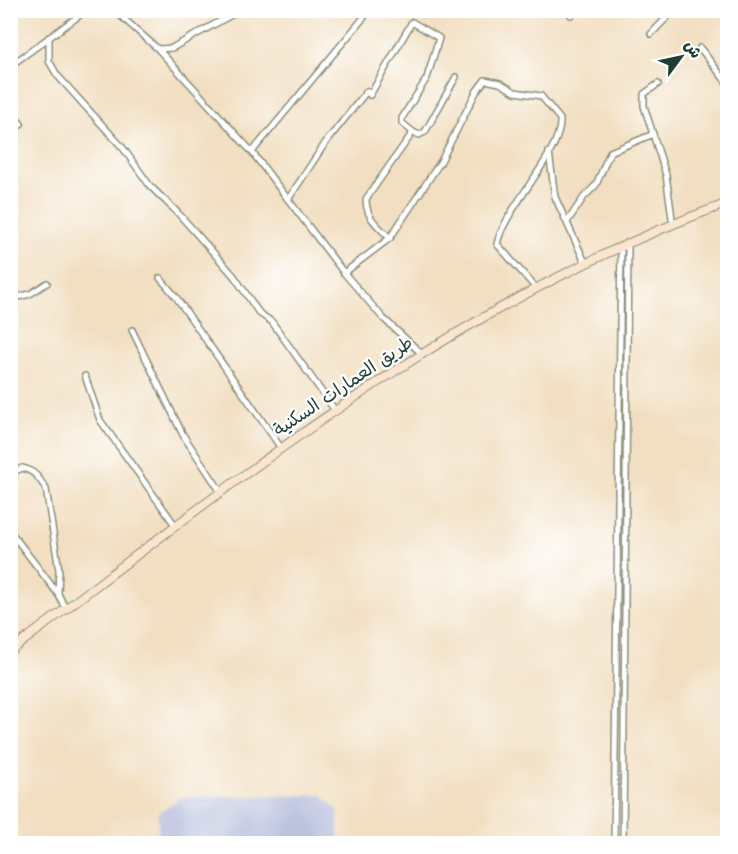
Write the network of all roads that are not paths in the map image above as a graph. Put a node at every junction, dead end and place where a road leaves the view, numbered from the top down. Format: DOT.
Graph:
graph roads {
  1 [pos="87,10"];
  2 [pos="114,10"];
  3 [pos="240,10"];
  4 [pos="370,10"];
  5 [pos="674,10"];
  6 [pos="651,34"];
  7 [pos="49,37"];
  8 [pos="700,48"];
  9 [pos="158,49"];
  10 [pos="10,66"];
  11 [pos="456,77"];
  12 [pos="658,84"];
  13 [pos="728,84"];
  14 [pos="10,110"];
  15 [pos="413,132"];
  16 [pos="10,135"];
  17 [pos="651,135"];
  18 [pos="252,152"];
  19 [pos="549,152"];
  20 [pos="289,198"];
  21 [pos="728,203"];
  22 [pos="567,222"];
  23 [pos="673,225"];
  24 [pos="390,238"];
  25 [pos="624,244"];
  26 [pos="585,262"];
  27 [pos="344,273"];
  28 [pos="160,278"];
  29 [pos="47,283"];
  30 [pos="534,287"];
  31 [pos="10,299"];
  32 [pos="132,330"];
  33 [pos="421,353"];
  34 [pos="85,375"];
  35 [pos="334,409"];
  36 [pos="281,448"];
  37 [pos="10,474"];
  38 [pos="221,492"];
  39 [pos="175,525"];
  40 [pos="10,531"];
  41 [pos="58,594"];
  42 [pos="66,609"];
  43 [pos="10,651"];
  44 [pos="614,843"];
  45 [pos="623,843"];
  1 -- 7 [label="street"];
  2 -- 9 [label="street"];
  3 -- 9 [label="street"];
  4 -- 18 [label="street"];
  5 -- 6 [label="street"];
  7 -- 10 [label="street"];
  7 -- 35 [label="street"];
  8 -- 13 [label="street"];
  9 -- 18 [label="street"];
  11 -- 15 [label="street"];
  12 -- 17 [label="street"];
  14 -- 16 [label="street"];
  15 -- 20 [label="street"];
  15 -- 24 [label="street"];
  17 -- 22 [label="street"];
  17 -- 23 [label="street"];
  18 -- 20 [label="street"];
  19 -- 22 [label="street"];
  19 -- 24 [label="street"];
  19 -- 30 [label="street"];
  20 -- 27 [label="street"];
  21 -- 23 [label="main road, طريق العمارات السكنية"];
  22 -- 26 [label="street"];
  23 -- 25 [label="main road, طريق العمارات السكنية"];
  24 -- 27 [label="street"];
  25 -- 26 [label="main road, طريق العمارات السكنية"];
  25 -- 44 [label="street"];
  25 -- 45 [label="street"];
  26 -- 30 [label="main road, طريق العمارات السكنية"];
  27 -- 33 [label="street"];
  28 -- 36 [label="street"];
  29 -- 31 [label="street"];
  30 -- 33 [label="main road, طريق العمارات السكنية"];
  32 -- 38 [label="street"];
  33 -- 35 [label="main road, طريق العمارات السكنية"];
  34 -- 39 [label="street"];
  35 -- 36 [label="main road, طريق العمارات السكنية"];
  36 -- 38 [label="main road, طريق العمارات السكنية"];
  37 -- 41 [label="street"];
  38 -- 39 [label="main road, طريق العمارات السكنية"];
  39 -- 42 [label="main road, طريق العمارات السكنية"];
  40 -- 41 [label="street"];
  41 -- 42 [label="street"];
  42 -- 43 [label="main road, طريق العمارات السكنية"];
}
